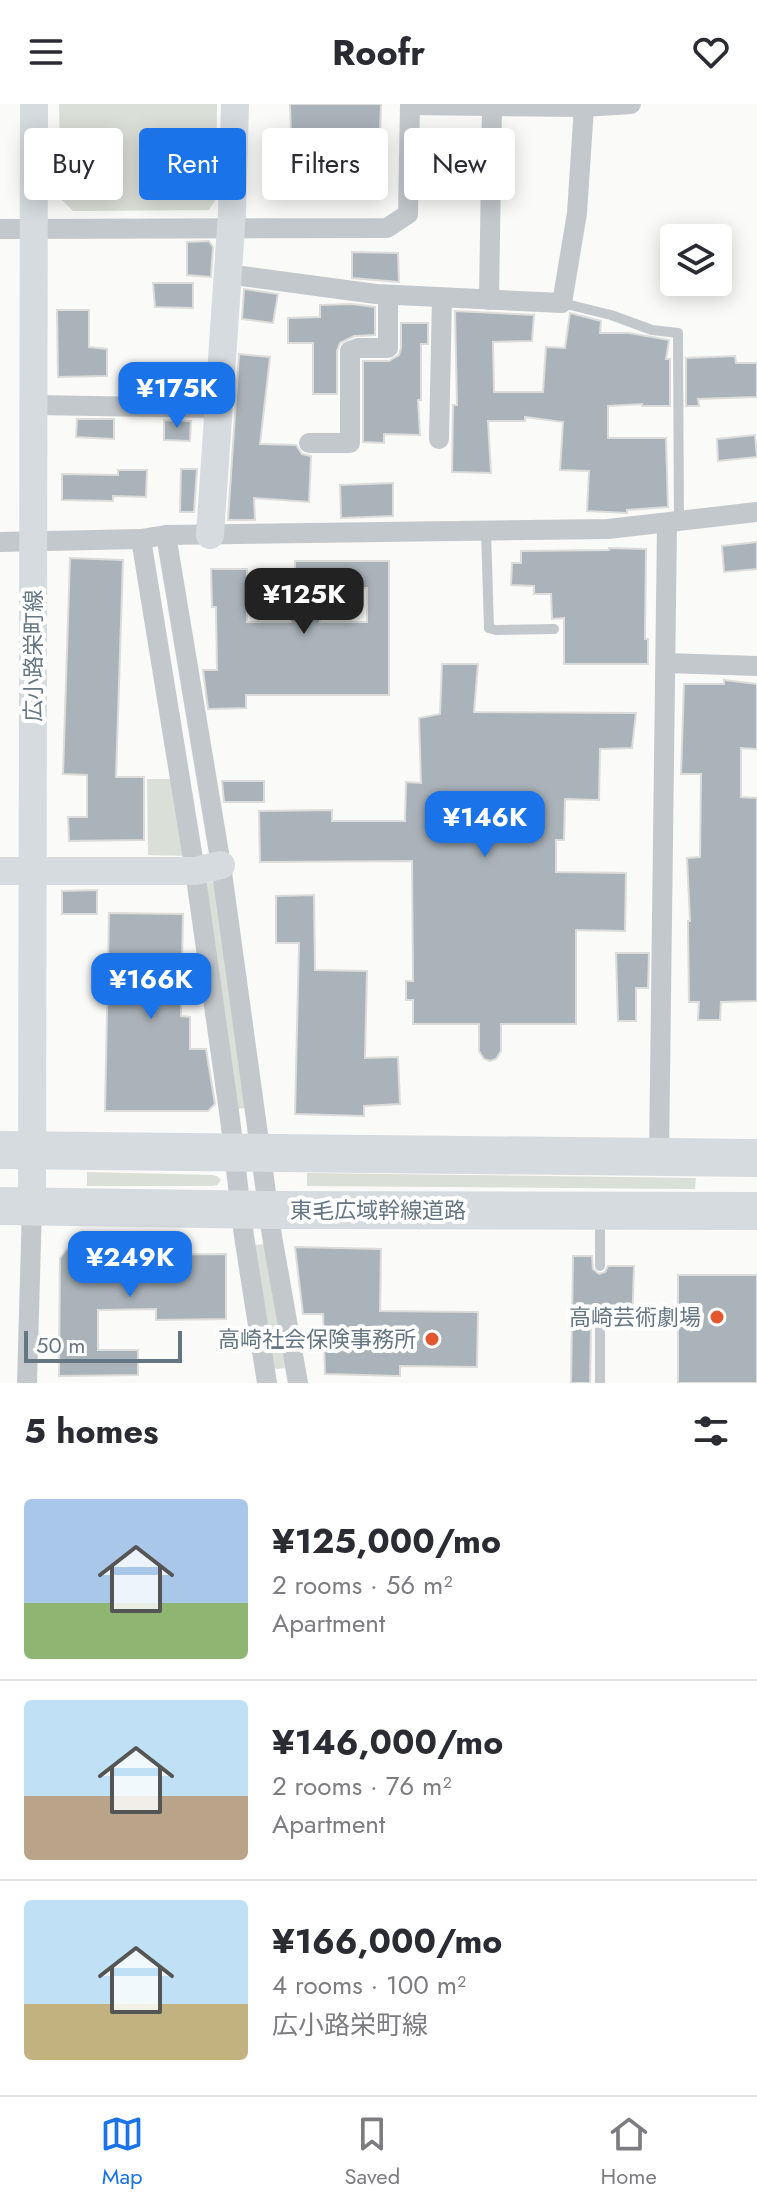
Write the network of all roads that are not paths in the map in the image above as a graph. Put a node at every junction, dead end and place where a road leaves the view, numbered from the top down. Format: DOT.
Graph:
graph roads {
  1 [pos="34,104"];
  2 [pos="235,104"];
  3 [pos="410,104"];
  4 [pos="631,104"];
  5 [pos="492,106"];
  6 [pos="584,107"];
  7 [pos="0,229"];
  8 [pos="34,229"];
  9 [pos="231,229"];
  10 [pos="227,274"];
  11 [pos="388,295"];
  12 [pos="442,298"];
  13 [pos="489,300"];
  14 [pos="562,303"];
  15 [pos="33,405"];
  16 [pos="217,408"];
  17 [pos="439,439"];
  18 [pos="309,443"];
  19 [pos="757,512"];
  20 [pos="673,523"];
  21 [pos="486,531"];
  22 [pos="166,535"];
  23 [pos="210,535"];
  24 [pos="141,539"];
  25 [pos="33,541"];
  26 [pos="0,542"];
  27 [pos="554,629"];
  28 [pos="666,663"];
  29 [pos="757,666"];
  30 [pos="208,868"];
  31 [pos="0,871"];
  32 [pos="34,871"];
  33 [pos="16,1150"];
  34 [pos="247,1152"];
  35 [pos="659,1157"];
  36 [pos="757,1158"];
  37 [pos="16,1207"];
  38 [pos="255,1210"];
  39 [pos="600,1211"];
  40 [pos="757,1211"];
  41 [pos="600,1266"];
  42 [pos="600,1327"];
  43 [pos="27,1383"];
  44 [pos="267,1383"];
  45 [pos="298,1383"];
  46 [pos="600,1383"];
  1 -- 8 [label="street, 広小路栄町線"];
  2 -- 9 [label="street"];
  3 -- 5 [label="street"];
  3 -- 9 [label="street"];
  4 -- 6 [label="street"];
  5 -- 6 [label="street"];
  5 -- 13 [label="street"];
  6 -- 14 [label="street"];
  7 -- 8 [label="street"];
  8 -- 9 [label="street"];
  8 -- 15 [label="street, 広小路栄町線"];
  9 -- 10 [label="street"];
  10 -- 11 [label="street"];
  10 -- 16 [label="street"];
  11 -- 12 [label="street"];
  11 -- 18 [label="street"];
  12 -- 13 [label="street"];
  12 -- 17 [label="street"];
  13 -- 14 [label="street"];
  14 -- 20 [label="lane"];
  15 -- 16 [label="street"];
  15 -- 25 [label="street, 広小路栄町線"];
  16 -- 23 [label="street"];
  19 -- 20 [label="street"];
  20 -- 21 [label="street"];
  20 -- 28 [label="street"];
  21 -- 23 [label="street"];
  21 -- 27 [label="lane"];
  22 -- 23 [label="street"];
  22 -- 24 [label="street"];
  22 -- 30 [label="street"];
  24 -- 25 [label="street"];
  24 -- 30 [label="street"];
  25 -- 26 [label="street"];
  25 -- 32 [label="street, 広小路栄町線"];
  28 -- 29 [label="street"];
  28 -- 35 [label="street"];
  30 -- 32 [label="street"];
  30 -- 34 [label="street"];
  31 -- 32 [label="street"];
  32 -- 33 [label="street, 広小路栄町線"];
  33 -- 34 [label="highway"];
  33 -- 37 [label="street, 広小路栄町線"];
  34 -- 35 [label="highway"];
  34 -- 38 [label="street"];
  35 -- 36 [label="highway"];
  37 -- 38 [label="highway, 東毛広域幹線道路"];
  37 -- 43 [label="street"];
  38 -- 39 [label="highway, 東毛広域幹線道路"];
  38 -- 44 [label="street"];
  38 -- 45 [label="street"];
  39 -- 40 [label="highway, 東毛広域幹線道路"];
  39 -- 41 [label="lane"];
  42 -- 46 [label="lane"];
}
